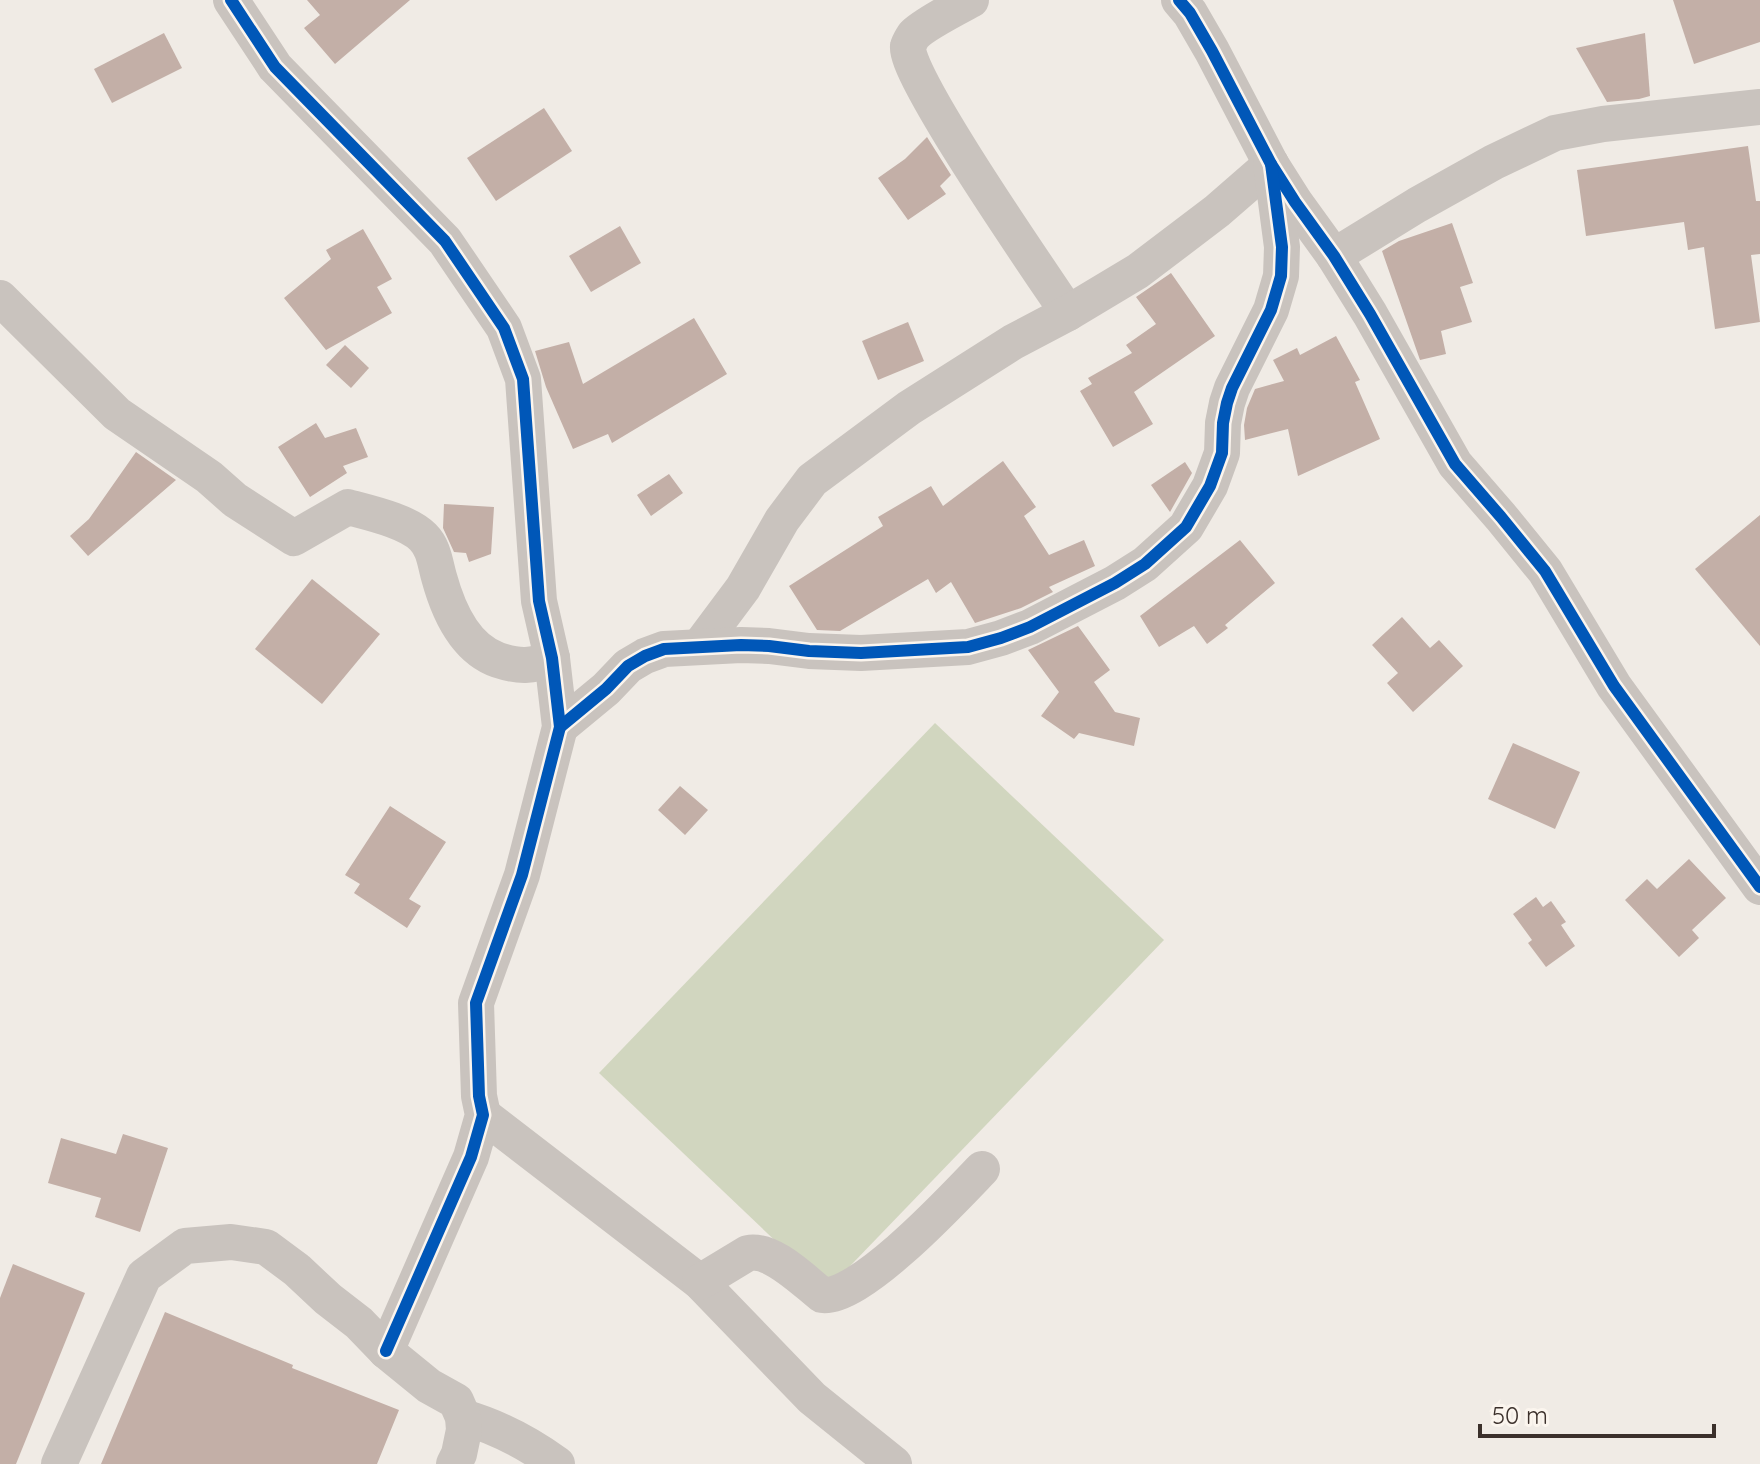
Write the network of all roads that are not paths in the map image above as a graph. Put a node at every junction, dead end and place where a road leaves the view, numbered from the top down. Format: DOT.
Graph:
graph roads {
  1 [pos="231,0"];
  2 [pos="971,0"];
  3 [pos="1179,0"];
  4 [pos="1760,107"];
  5 [pos="1271,164"];
  6 [pos="1334,256"];
  7 [pos="0,298"];
  8 [pos="1068,313"];
  9 [pos="699,647"];
  10 [pos="552,658"];
  11 [pos="560,727"];
  12 [pos="1760,887"];
  13 [pos="483,1115"];
  14 [pos="982,1169"];
  15 [pos="700,1282"];
  16 [pos="386,1351"];
  17 [pos="463,1417"];
  18 [pos="59,1464"];
  19 [pos="454,1464"];
  20 [pos="557,1464"];
  21 [pos="894,1464"];
  1 -- 10 [label="street"];
  2 -- 8 [label="street"];
  3 -- 5 [label="street"];
  4 -- 6 [label="street"];
  5 -- 6 [label="street"];
  5 -- 8 [label="street"];
  5 -- 9 [label="street"];
  6 -- 12 [label="street"];
  7 -- 10 [label="street"];
  8 -- 9 [label="street"];
  9 -- 11 [label="street"];
  10 -- 11 [label="street"];
  11 -- 13 [label="street"];
  13 -- 15 [label="street"];
  13 -- 16 [label="street"];
  14 -- 15 [label="street"];
  15 -- 21 [label="street"];
  16 -- 17 [label="street"];
  16 -- 18 [label="street"];
  17 -- 19 [label="street"];
  17 -- 20 [label="street"];
}
